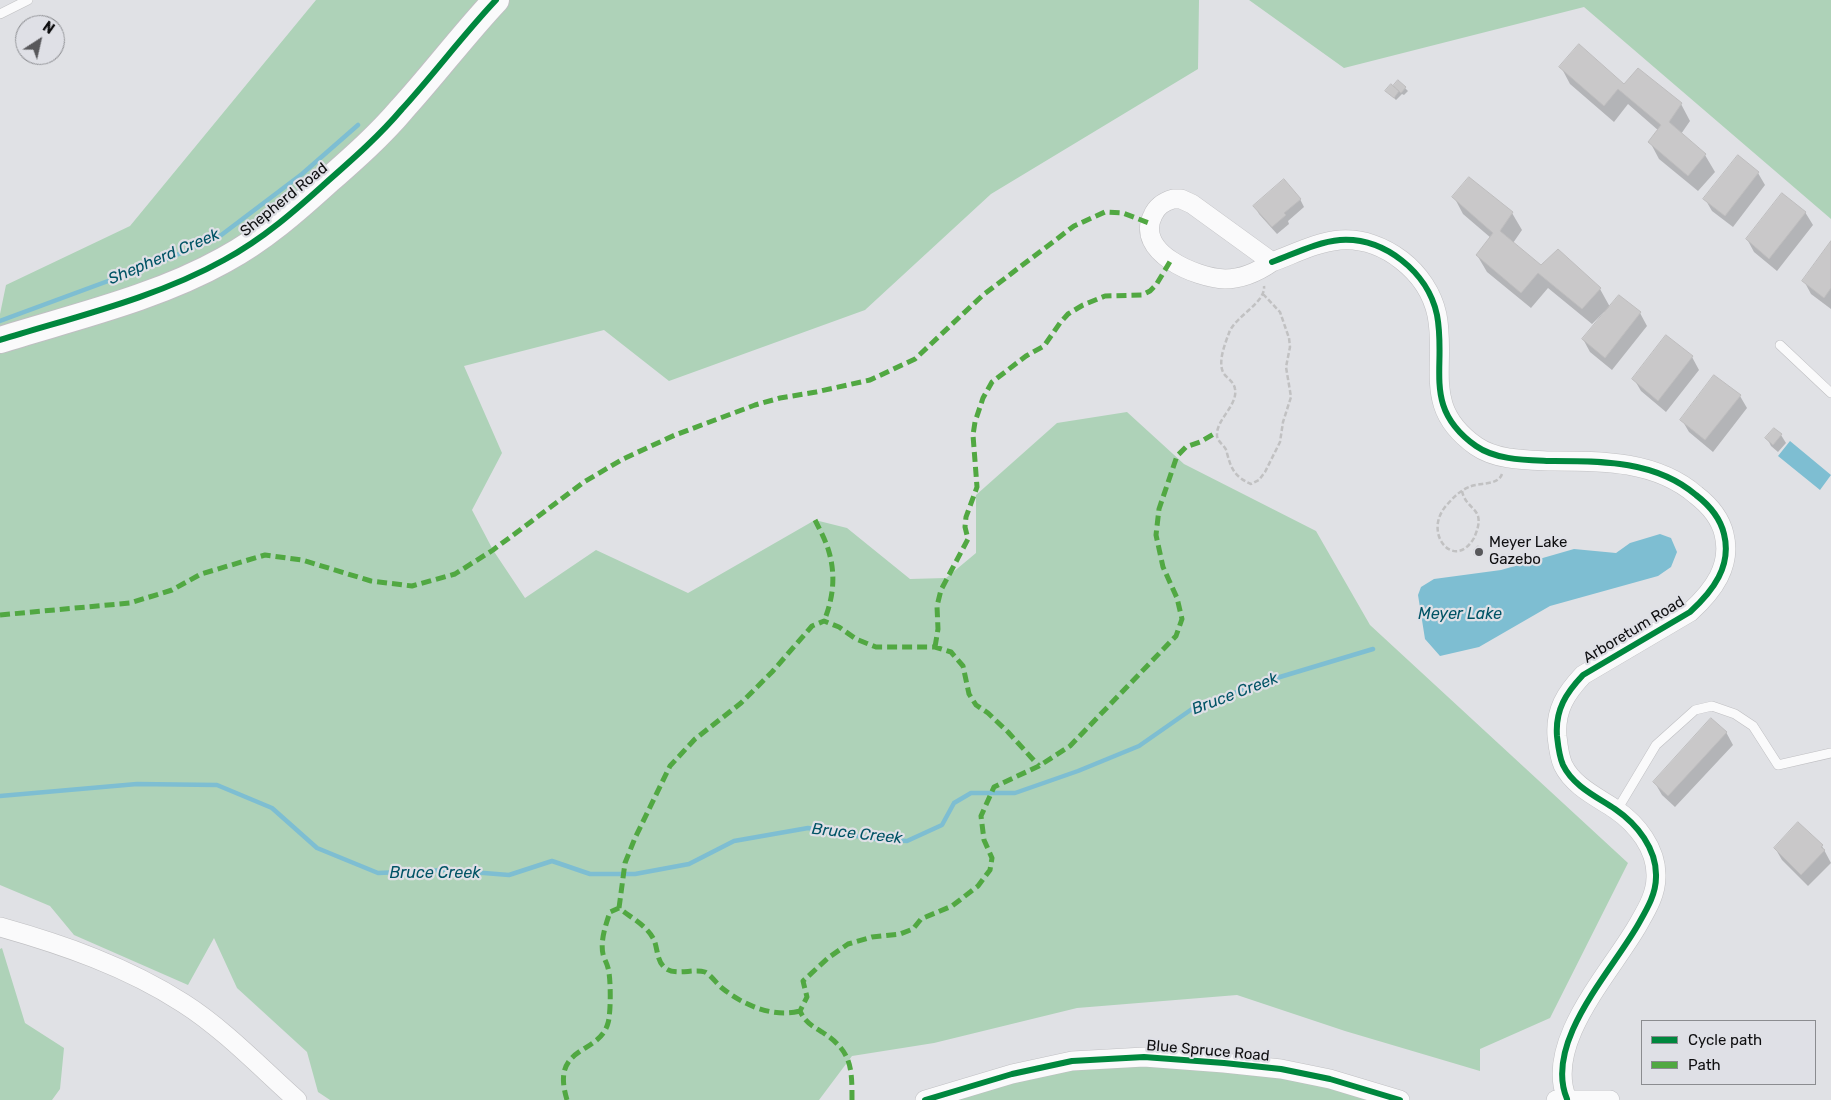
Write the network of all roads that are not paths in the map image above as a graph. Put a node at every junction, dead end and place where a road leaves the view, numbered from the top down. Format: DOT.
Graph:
graph roads {
  1 [pos="28,0"];
  2 [pos="496,0"];
  3 [pos="0,14"];
  4 [pos="1267,265"];
  5 [pos="0,340"];
  6 [pos="1780,345"];
  7 [pos="1831,393"];
  8 [pos="1831,753"];
  9 [pos="1617,810"];
  10 [pos="0,928"];
  11 [pos="1562,1099"];
  12 [pos="297,1100"];
  13 [pos="925,1100"];
  14 [pos="1400,1100"];
  15 [pos="1610,1100"];
  1 -- 3 [label="lane"];
  2 -- 5 [label="street, Shepherd Road"];
  4 -- 4 [label="street, Arboretum Road"];
  4 -- 9 [label="street, Arboretum Road"];
  6 -- 7 [label="lane"];
  8 -- 9 [label="lane"];
  9 -- 11 [label="street, Arboretum Road"];
  10 -- 12 [label="street"];
  11 -- 15 [label="street"];
  13 -- 14 [label="street, Blue Spruce Road"];
}
